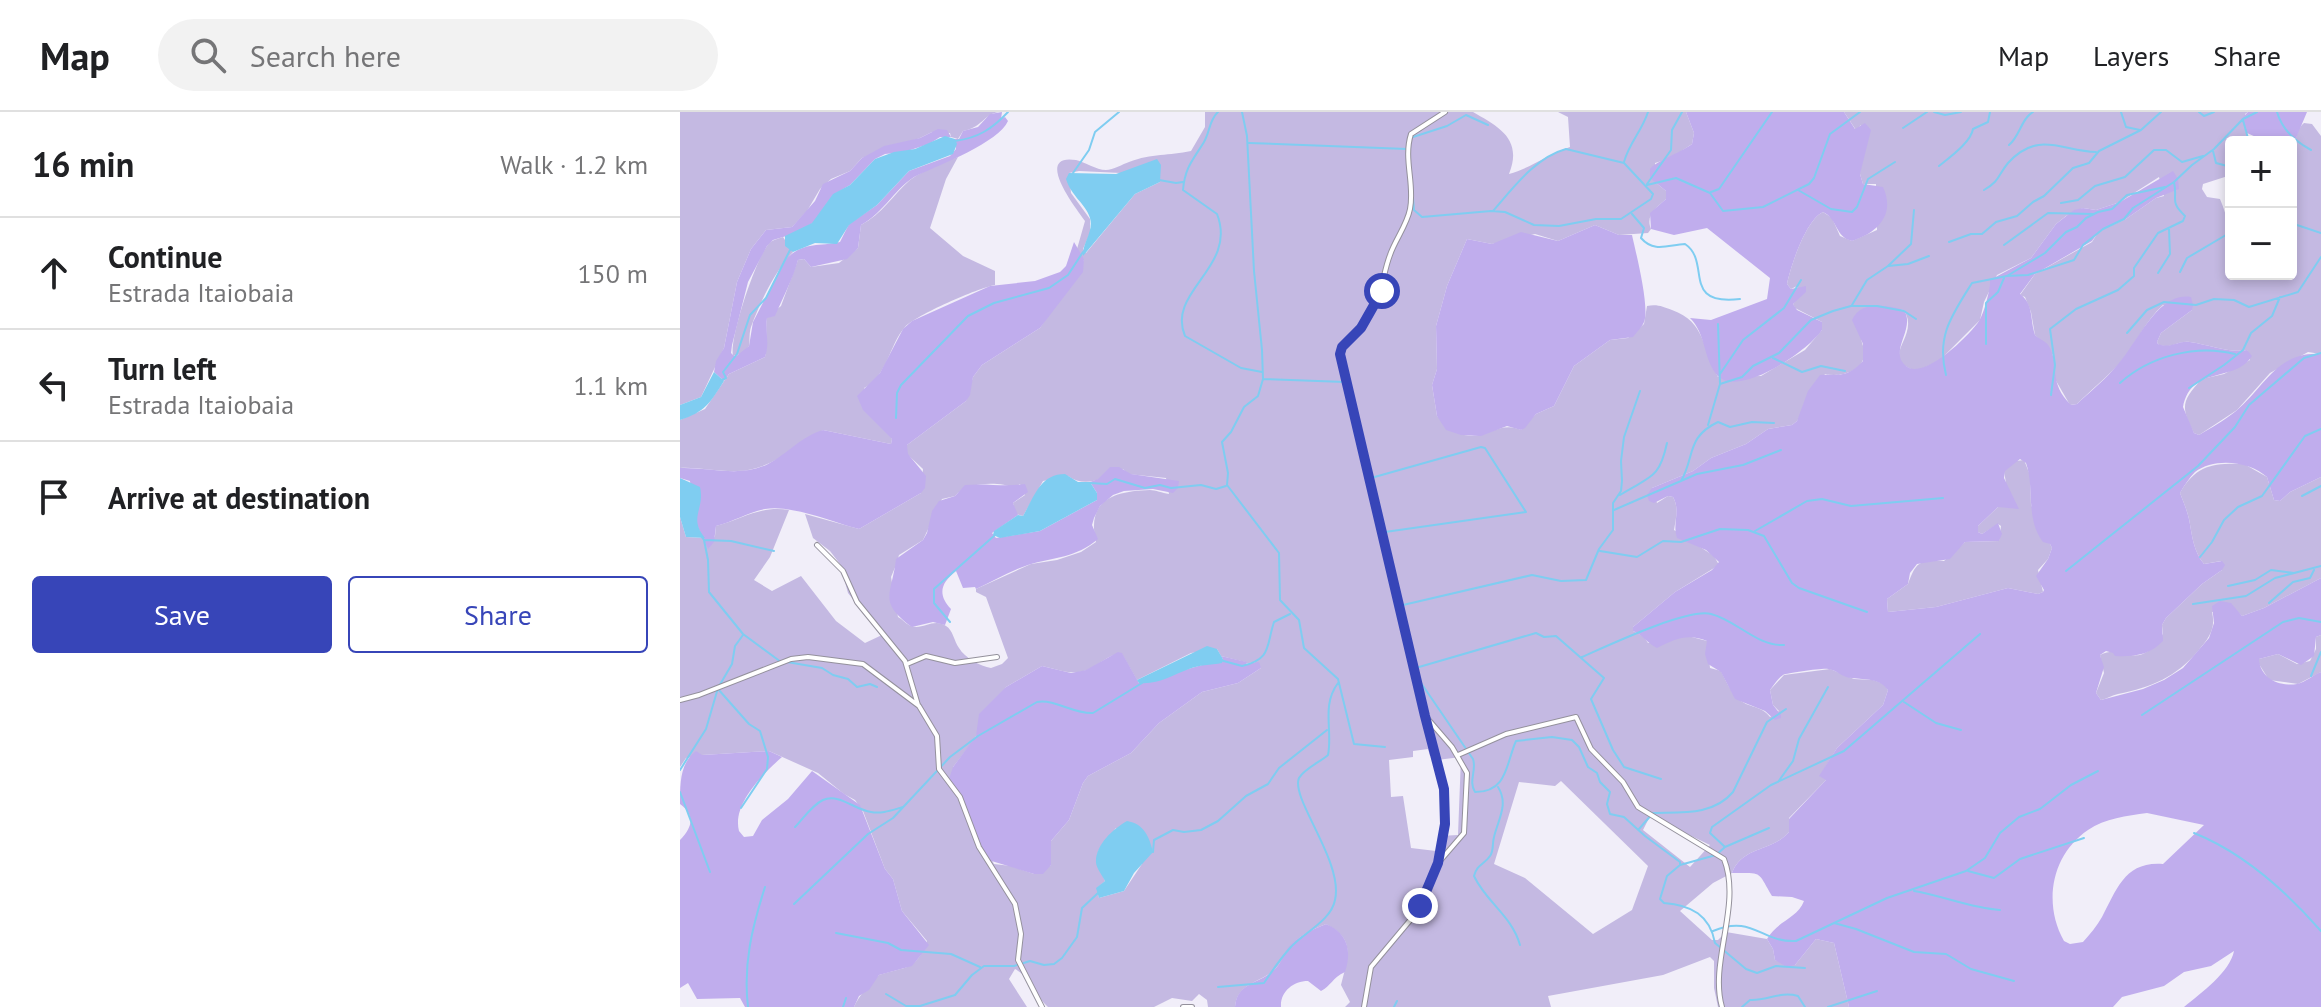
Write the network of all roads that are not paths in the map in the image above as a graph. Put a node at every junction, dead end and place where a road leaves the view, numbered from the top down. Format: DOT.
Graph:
graph roads {
  1 [pos="1445,112"];
  2 [pos="817,545"];
  3 [pos="997,657"];
  4 [pos="907,664"];
  5 [pos="680,700"];
  6 [pos="919,706"];
  7 [pos="1425,716"];
  8 [pos="1458,755"];
  9 [pos="1438,863"];
  10 [pos="1042,1007"];
  11 [pos="1183,1007"];
  12 [pos="1192,1007"];
  13 [pos="1364,1007"];
  14 [pos="1722,1007"];
  1 -- 7 [label="street"];
  2 -- 4 [label="street"];
  3 -- 4 [label="street"];
  4 -- 6 [label="street"];
  5 -- 6 [label="street"];
  6 -- 10 [label="street"];
  7 -- 8 [label="street"];
  7 -- 9 [label="street"];
  8 -- 9 [label="street"];
  8 -- 14 [label="street"];
  9 -- 13 [label="street"];
  11 -- 12 [label="street"];
}
